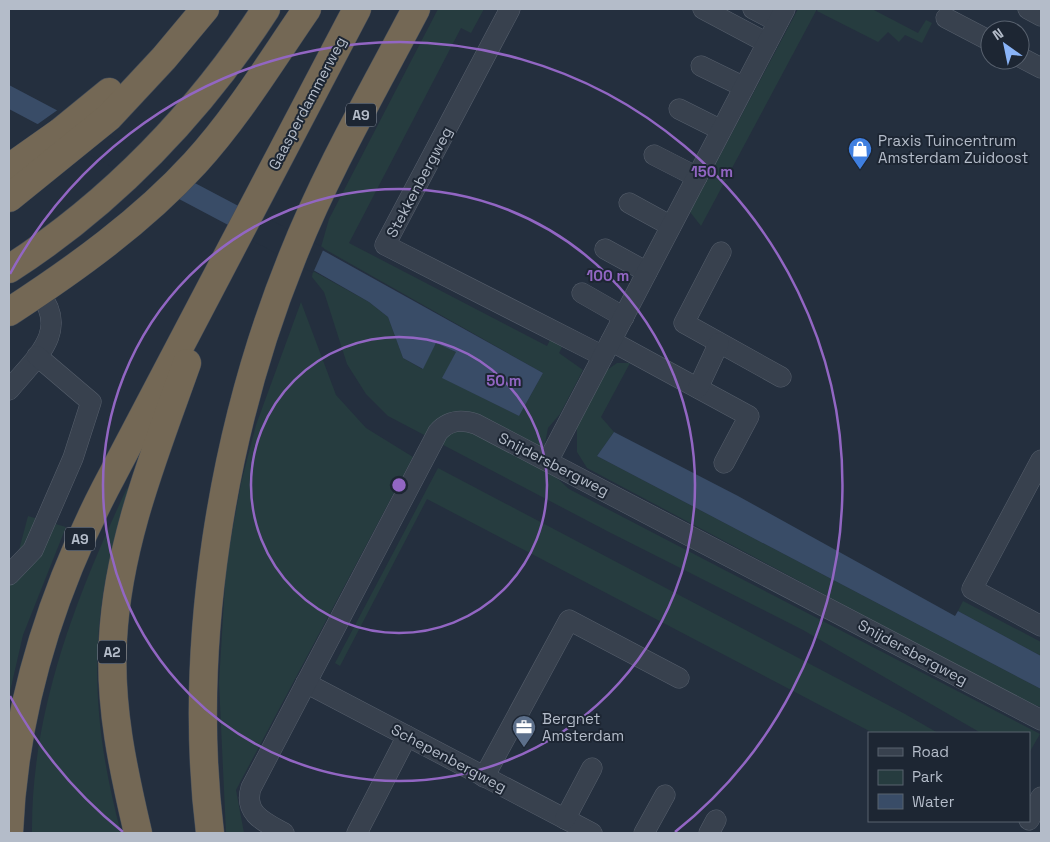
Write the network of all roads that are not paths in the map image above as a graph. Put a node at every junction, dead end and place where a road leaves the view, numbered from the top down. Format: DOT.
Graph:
graph roads {
  1 [pos="201,9"];
  2 [pos="206,9"];
  3 [pos="266,9"];
  4 [pos="307,9"];
  5 [pos="357,9"];
  6 [pos="416,9"];
  7 [pos="510,9"];
  8 [pos="702,9"];
  9 [pos="753,9"];
  10 [pos="1028,9"];
  11 [pos="782,15"];
  12 [pos="1041,16"];
  13 [pos="946,18"];
  14 [pos="980,36"];
  15 [pos="767,43"];
  16 [pos="701,66"];
  17 [pos="744,87"];
  18 [pos="679,109"];
  19 [pos="100,113"];
  20 [pos="721,130"];
  21 [pos="654,155"];
  22 [pos="22,168"];
  23 [pos="697,177"];
  24 [pos="9,198"];
  25 [pos="629,202"];
  26 [pos="671,226"];
  27 [pos="605,249"];
  28 [pos="722,252"];
  29 [pos="9,269"];
  30 [pos="219,269"];
  31 [pos="647,272"];
  32 [pos="39,292"];
  33 [pos="582,293"];
  34 [pos="9,312"];
  35 [pos="624,317"];
  36 [pos="719,343"];
  37 [pos="607,349"];
  38 [pos="37,356"];
  39 [pos="781,377"];
  40 [pos="698,388"];
  41 [pos="9,390"];
  42 [pos="1041,460"];
  43 [pos="548,461"];
  44 [pos="724,463"];
  45 [pos="9,575"];
  46 [pos="1041,626"];
  47 [pos="679,678"];
  48 [pos="306,683"];
  49 [pos="1041,720"];
  50 [pos="407,736"];
  51 [pos="592,768"];
  52 [pos="484,777"];
  53 [pos="665,795"];
  54 [pos="1041,797"];
  55 [pos="565,819"];
  56 [pos="1030,819"];
  57 [pos="1028,822"];
  58 [pos="588,832"];
  59 [pos="9,833"];
  60 [pos="138,833"];
  61 [pos="210,833"];
  62 [pos="284,833"];
  63 [pos="357,833"];
  64 [pos="644,833"];
  65 [pos="1022,833"];
  1 -- 19 [label="highway"];
  2 -- 19 [label="highway"];
  3 -- 29 [label="highway"];
  4 -- 32 [label="highway"];
  5 -- 30 [label="highway, Gaasperdammerweg / A9"];
  6 -- 61 [label="highway, A9"];
  7 -- 37 [label="street, Stekkenbergweg"];
  8 -- 15 [label="street"];
  9 -- 11 [label="street"];
  10 -- 12 [label="street"];
  11 -- 15 [label="street"];
  13 -- 14 [label="street"];
  15 -- 17 [label="street"];
  16 -- 17 [label="street"];
  17 -- 20 [label="street"];
  18 -- 20 [label="street"];
  19 -- 22 [label="highway"];
  20 -- 23 [label="street"];
  21 -- 23 [label="street"];
  22 -- 24 [label="highway"];
  23 -- 26 [label="street"];
  25 -- 26 [label="street"];
  26 -- 31 [label="street"];
  27 -- 31 [label="street"];
  28 -- 36 [label="street"];
  30 -- 59 [label="highway, A9"];
  30 -- 60 [label="highway, A2"];
  31 -- 35 [label="street"];
  32 -- 34 [label="highway"];
  32 -- 38 [label="street"];
  33 -- 35 [label="street"];
  35 -- 37 [label="street"];
  36 -- 39 [label="street"];
  36 -- 40 [label="street"];
  37 -- 40 [label="street"];
  37 -- 43 [label="street"];
  38 -- 41 [label="street"];
  38 -- 45 [label="street"];
  40 -- 44 [label="street"];
  42 -- 46 [label="street"];
  43 -- 48 [label="street, Snijdersbergweg"];
  43 -- 49 [label="street, Snijdersbergweg"];
  47 -- 52 [label="street"];
  48 -- 50 [label="street, Schepenbergweg"];
  48 -- 62 [label="street, Snijdersbergweg"];
  50 -- 52 [label="street, Schepenbergweg"];
  50 -- 63 [label="street"];
  51 -- 55 [label="street"];
  52 -- 55 [label="street, Schepenbergweg"];
  53 -- 64 [label="street"];
  54 -- 56 [label="street"];
  55 -- 58 [label="street, Schepenbergweg"];
  57 -- 65 [label="street"];
}
